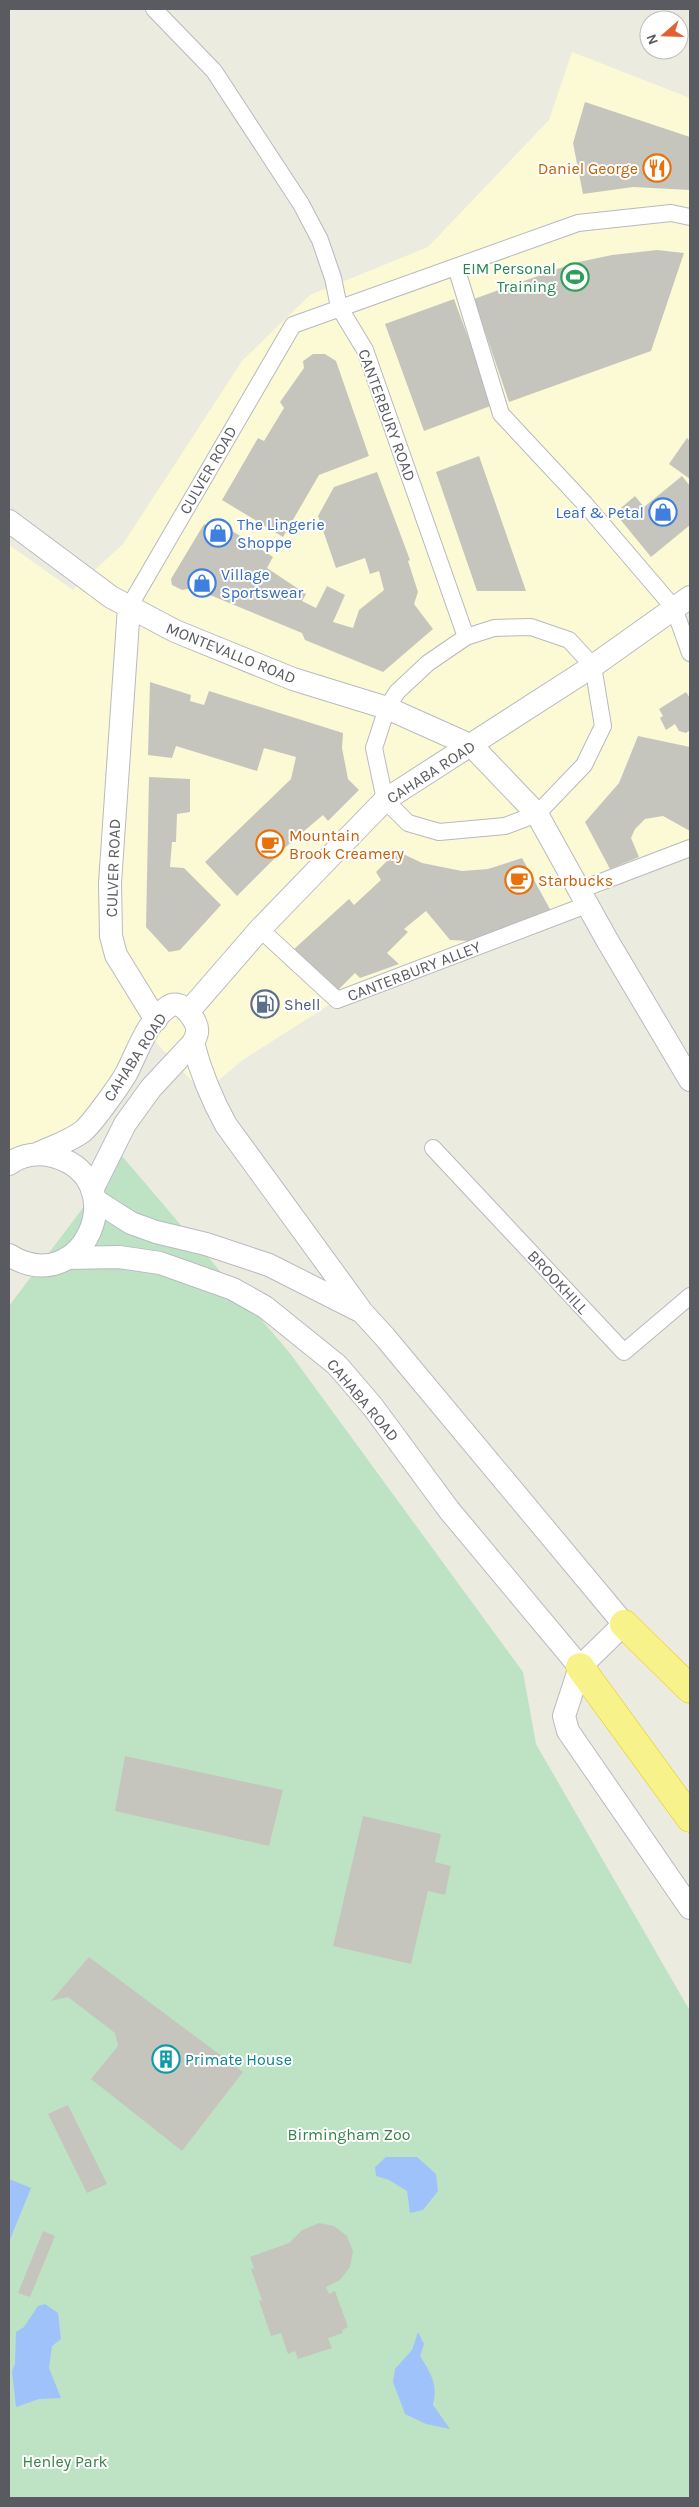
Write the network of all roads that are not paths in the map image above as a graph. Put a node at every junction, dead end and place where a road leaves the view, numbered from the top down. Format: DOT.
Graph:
graph roads {
  1 [pos="154,9"];
  2 [pos="690,217"];
  3 [pos="456,267"];
  4 [pos="340,307"];
  5 [pos="9,521"];
  6 [pos="682,603"];
  7 [pos="129,607"];
  8 [pos="466,637"];
  9 [pos="690,653"];
  10 [pos="593,666"];
  11 [pos="387,708"];
  12 [pos="472,746"];
  13 [pos="385,800"];
  14 [pos="537,814"];
  15 [pos="690,848"];
  16 [pos="584,897"];
  17 [pos="260,929"];
  18 [pos="188,1012"];
  19 [pos="156,1020"];
  20 [pos="193,1043"];
  21 [pos="690,1080"];
  22 [pos="433,1148"];
  23 [pos="37,1154"];
  24 [pos="9,1164"];
  25 [pos="93,1195"];
  26 [pos="9,1255"];
  27 [pos="67,1258"];
  28 [pos="690,1296"];
  29 [pos="362,1312"];
  30 [pos="624,1624"];
  31 [pos="580,1667"];
  32 [pos="690,1673"];
  33 [pos="690,1689"];
  34 [pos="690,1818"];
  35 [pos="690,1908"];
  1 -- 4 [label="street, CANTERBURY ROAD"];
  2 -- 3 [label="street, CULVER ROAD"];
  3 -- 4 [label="street, CULVER ROAD"];
  3 -- 6 [label="street"];
  4 -- 7 [label="street, CULVER ROAD"];
  4 -- 8 [label="street, CANTERBURY ROAD"];
  5 -- 7 [label="street, MONTEVALLO ROAD"];
  6 -- 9 [label="street"];
  6 -- 10 [label="street, CAHABA ROAD"];
  7 -- 11 [label="street, MONTEVALLO ROAD"];
  7 -- 19 [label="street, CULVER ROAD"];
  8 -- 10 [label="street"];
  8 -- 11 [label="street"];
  10 -- 12 [label="street, CAHABA ROAD"];
  10 -- 14 [label="street"];
  11 -- 12 [label="street, MONTEVALLO ROAD"];
  11 -- 13 [label="street"];
  12 -- 13 [label="street, CAHABA ROAD"];
  12 -- 14 [label="street"];
  13 -- 14 [label="street"];
  13 -- 17 [label="street, CAHABA ROAD"];
  14 -- 16 [label="street"];
  15 -- 16 [label="street, CANTERBURY ALLEY"];
  16 -- 17 [label="street, CANTERBURY ALLEY"];
  16 -- 21 [label="street"];
  17 -- 18 [label="street, CAHABA ROAD"];
  18 -- 19 [label="street, CAHABA ROAD"];
  18 -- 20 [label="street, CAHABA ROAD"];
  19 -- 23 [label="street, CAHABA ROAD"];
  20 -- 25 [label="street, CAHABA ROAD"];
  20 -- 29 [label="street, CAHABA ROAD"];
  22 -- 28 [label="street, BROOKHILL"];
  23 -- 24 [label="street, CAHABA ROAD"];
  23 -- 25 [label="street, CAHABA ROAD"];
  25 -- 27 [label="street, CAHABA ROAD"];
  25 -- 29 [label="street, CAHABA ROAD"];
  26 -- 27 [label="street, CAHABA ROAD"];
  27 -- 31 [label="street, CAHABA ROAD"];
  29 -- 30 [label="street, CAHABA ROAD"];
  30 -- 31 [label="street"];
  30 -- 32 [label="highway"];
  30 -- 33 [label="highway"];
  31 -- 34 [label="highway"];
  31 -- 35 [label="street"];
}
